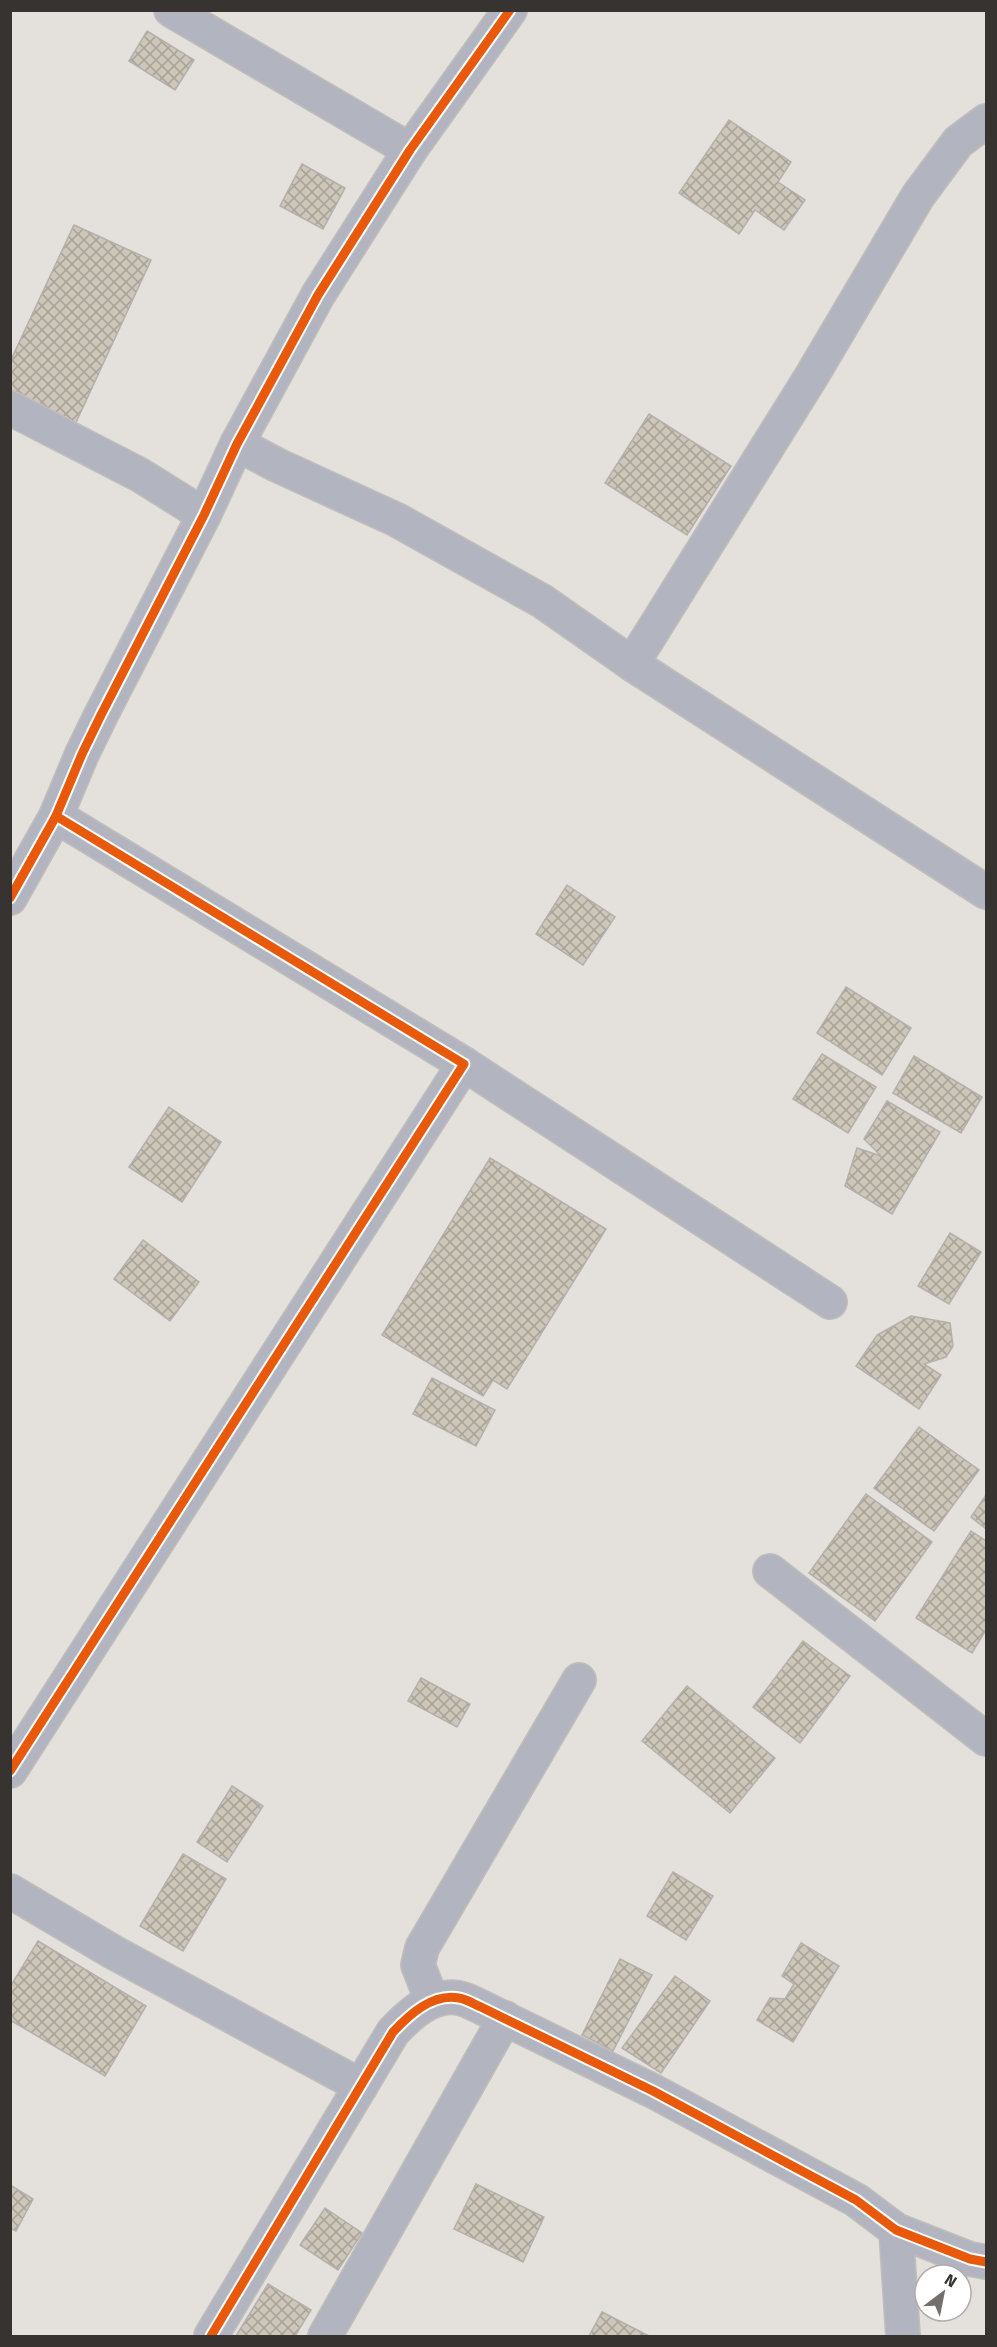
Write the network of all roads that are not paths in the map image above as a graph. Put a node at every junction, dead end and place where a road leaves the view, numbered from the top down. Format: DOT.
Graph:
graph roads {
  1 [pos="171,10"];
  2 [pos="510,10"];
  3 [pos="987,121"];
  4 [pos="410,150"];
  5 [pos="10,408"];
  6 [pos="237,444"];
  7 [pos="204,515"];
  8 [pos="632,664"];
  9 [pos="56,816"];
  10 [pos="983,883"];
  11 [pos="10,898"];
  12 [pos="464,1064"];
  13 [pos="830,1302"];
  14 [pos="770,1571"];
  15 [pos="579,1680"];
  16 [pos="987,1739"];
  17 [pos="10,1771"];
  18 [pos="10,1891"];
  19 [pos="432,2001"];
  20 [pos="505,2018"];
  21 [pos="361,2086"];
  22 [pos="896,2230"];
  23 [pos="987,2262"];
  24 [pos="211,2337"];
  25 [pos="325,2337"];
  26 [pos="903,2337"];
  1 -- 4 [label="street"];
  2 -- 4 [label="street"];
  3 -- 8 [label="street"];
  4 -- 6 [label="street"];
  5 -- 7 [label="street"];
  6 -- 7 [label="street"];
  6 -- 8 [label="street"];
  7 -- 9 [label="street"];
  8 -- 10 [label="street"];
  9 -- 11 [label="street"];
  9 -- 12 [label="street"];
  12 -- 13 [label="street"];
  12 -- 17 [label="street"];
  14 -- 16 [label="street"];
  15 -- 19 [label="street"];
  18 -- 21 [label="street"];
  19 -- 20 [label="street"];
  19 -- 21 [label="street"];
  20 -- 22 [label="street"];
  20 -- 25 [label="street"];
  21 -- 24 [label="street"];
  22 -- 23 [label="street"];
  22 -- 26 [label="street"];
}
